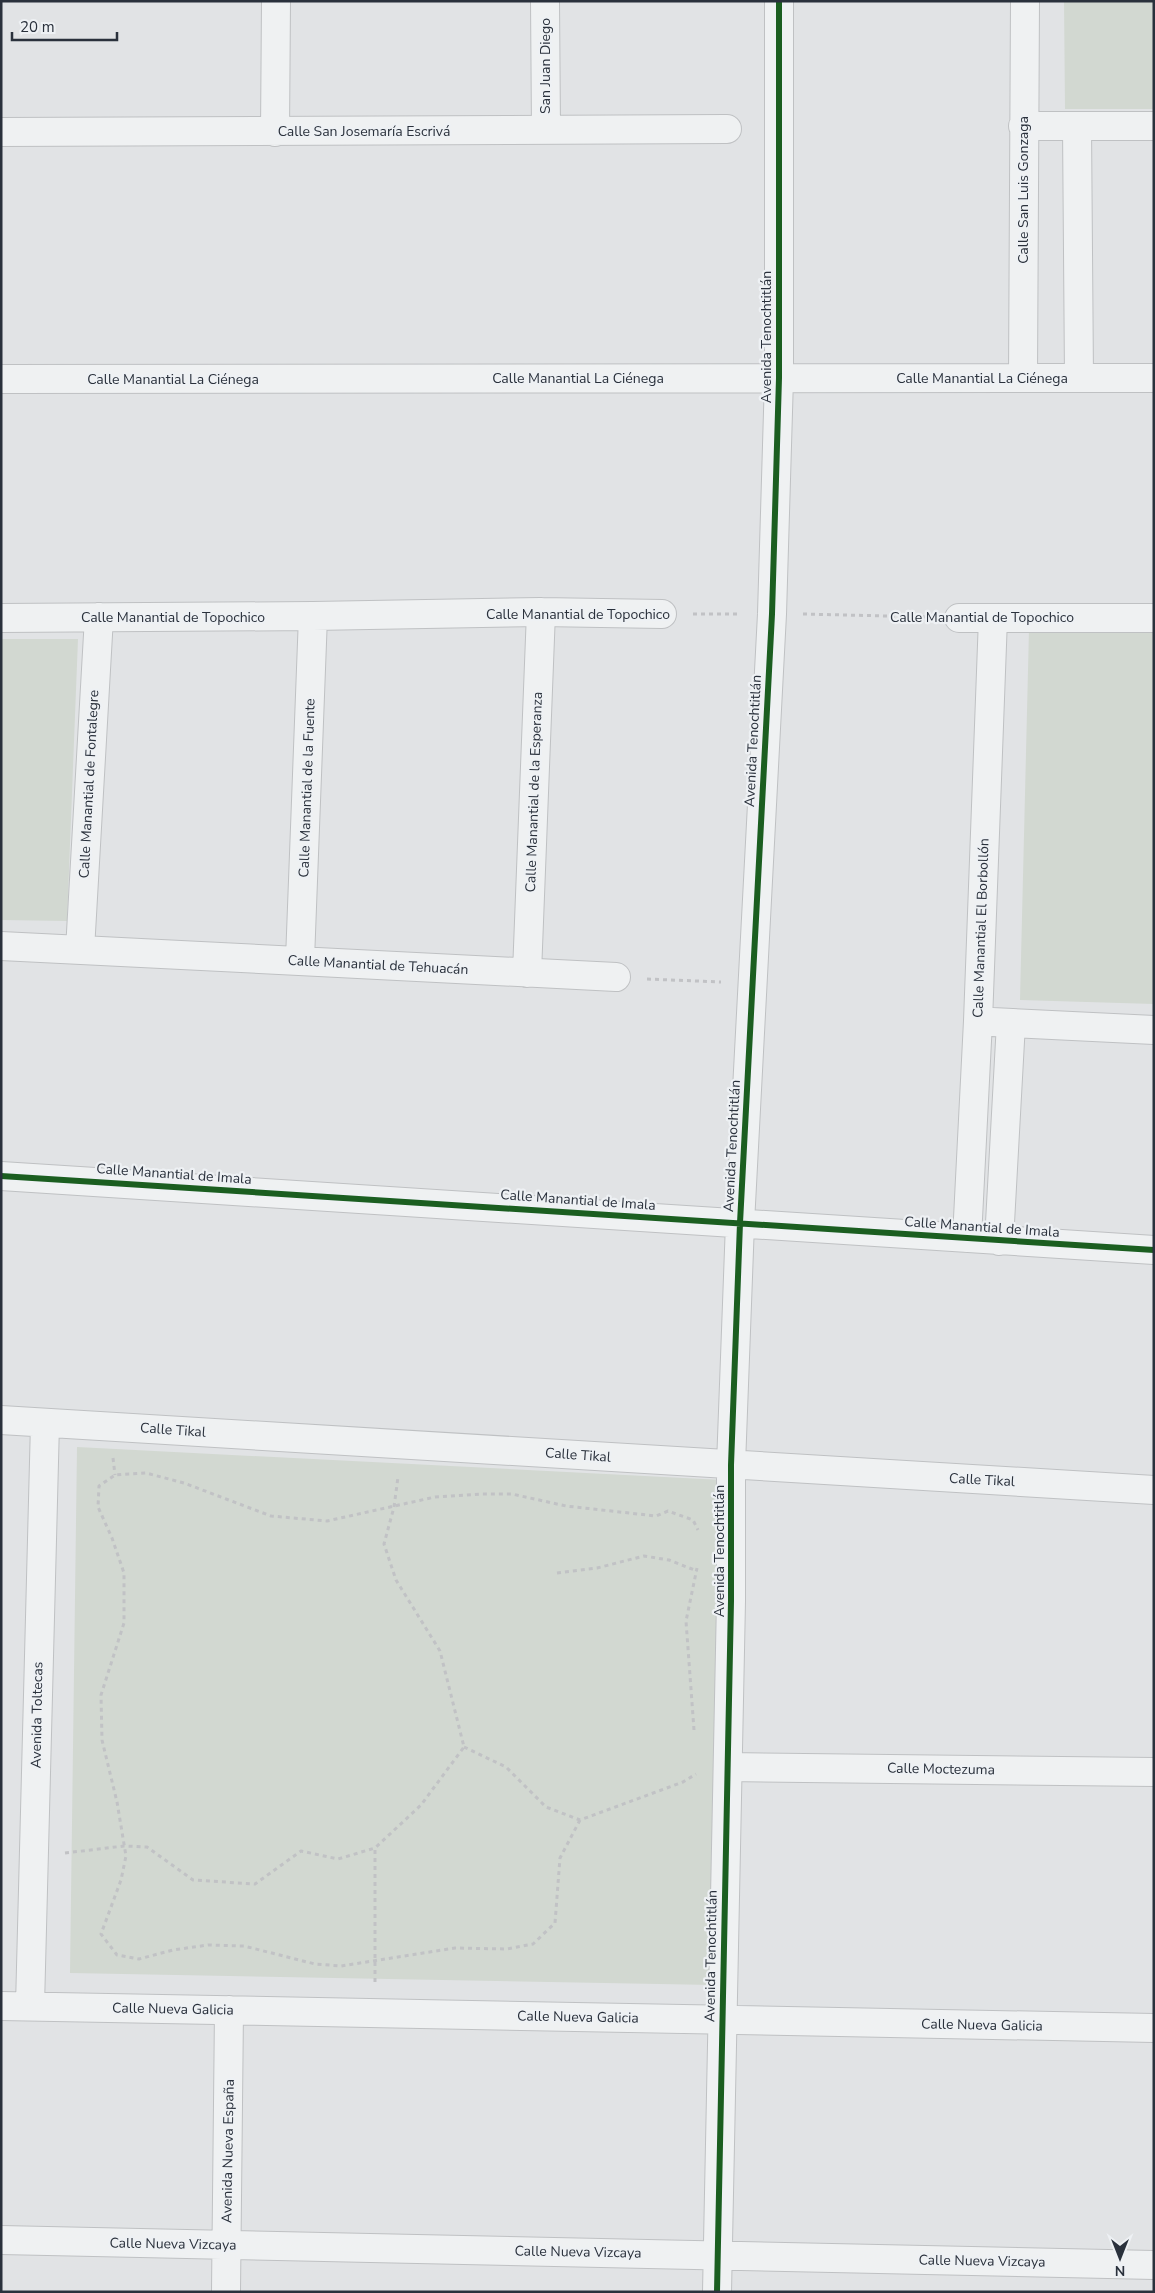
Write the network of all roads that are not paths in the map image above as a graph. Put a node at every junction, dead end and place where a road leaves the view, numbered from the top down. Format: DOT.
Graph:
graph roads {
  1 [pos="276,1"];
  2 [pos="545,1"];
  3 [pos="779,1"];
  4 [pos="1025,1"];
  5 [pos="1023,126"];
  6 [pos="1077,126"];
  7 [pos="1154,126"];
  8 [pos="727,129"];
  9 [pos="546,130"];
  10 [pos="1,132"];
  11 [pos="275,132"];
  12 [pos="779,378"];
  13 [pos="1023,378"];
  14 [pos="1078,378"];
  15 [pos="1154,378"];
  16 [pos="1,379"];
  17 [pos="541,612"];
  18 [pos="662,614"];
  19 [pos="313,616"];
  20 [pos="99,617"];
  21 [pos="1,618"];
  22 [pos="959,618"];
  23 [pos="993,618"];
  24 [pos="1154,618"];
  25 [pos="1,946"];
  26 [pos="80,950"];
  27 [pos="300,960"];
  28 [pos="527,972"];
  29 [pos="616,977"];
  30 [pos="978,1021"];
  31 [pos="1011,1023"];
  32 [pos="1154,1030"];
  33 [pos="1,1176"];
  34 [pos="740,1223"];
  35 [pos="967,1238"];
  36 [pos="999,1241"];
  37 [pos="1154,1250"];
  38 [pos="1,1420"];
  39 [pos="45,1423"];
  40 [pos="731,1465"];
  41 [pos="1154,1490"];
  42 [pos="728,1766"];
  43 [pos="1154,1772"];
  44 [pos="1,2006"];
  45 [pos="30,2006"];
  46 [pos="229,2010"];
  47 [pos="722,2020"];
  48 [pos="1154,2028"];
  49 [pos="1,2240"];
  50 [pos="227,2245"];
  51 [pos="717,2255"];
  52 [pos="1154,2265"];
  53 [pos="226,2292"];
  54 [pos="717,2292"];
  1 -- 11 [label="street"];
  2 -- 9 [label="street, San Juan Diego"];
  3 -- 12 [label="street, Avenida Tenochtitlán"];
  4 -- 5 [label="street, Calle San Luis Gonzaga"];
  5 -- 6 [label="street"];
  5 -- 13 [label="street, Calle San Luis Gonzaga"];
  6 -- 7 [label="street"];
  6 -- 14 [label="street"];
  8 -- 9 [label="street, Calle San Josemaría Escrivá"];
  9 -- 11 [label="street, Calle San Josemaría Escrivá"];
  10 -- 11 [label="street, Calle San Josemaría Escrivá"];
  12 -- 13 [label="street, Calle Manantial La Ciénega"];
  12 -- 16 [label="street, Calle Manantial La Ciénega"];
  12 -- 34 [label="street, Avenida Tenochtitlán"];
  13 -- 14 [label="street, Calle Manantial La Ciénega"];
  14 -- 15 [label="street, Calle Manantial La Ciénega"];
  17 -- 18 [label="street, Calle Manantial de Topochico"];
  17 -- 19 [label="street, Calle Manantial de Topochico"];
  17 -- 28 [label="street, Calle Manantial de la Esperanza"];
  19 -- 20 [label="street, Calle Manantial de Topochico"];
  19 -- 27 [label="street, Calle Manantial de la Fuente"];
  20 -- 21 [label="street, Calle Manantial de Topochico"];
  20 -- 26 [label="street, Calle Manantial de Fontalegre"];
  22 -- 23 [label="street, Calle Manantial de Topochico"];
  23 -- 24 [label="street, Calle Manantial de Topochico"];
  23 -- 30 [label="street, Calle Manantial El Borbollón"];
  25 -- 26 [label="street, Calle Manantial de Tehuacán"];
  26 -- 27 [label="street, Calle Manantial de Tehuacán"];
  27 -- 28 [label="street, Calle Manantial de Tehuacán"];
  28 -- 29 [label="street, Calle Manantial de Tehuacán"];
  30 -- 31 [label="street"];
  30 -- 35 [label="street, Calle Manantial El Borbollón"];
  31 -- 32 [label="street"];
  31 -- 36 [label="street"];
  33 -- 34 [label="street, Calle Manantial de Imala"];
  34 -- 35 [label="street, Calle Manantial de Imala"];
  34 -- 40 [label="street, Avenida Tenochtitlán"];
  35 -- 36 [label="street, Calle Manantial de Imala"];
  36 -- 37 [label="street, Calle Manantial de Imala"];
  38 -- 39 [label="street, Calle Tikal"];
  39 -- 40 [label="street, Calle Tikal"];
  39 -- 45 [label="street, Avenida Toltecas"];
  40 -- 41 [label="street, Calle Tikal"];
  40 -- 42 [label="street, Avenida Tenochtitlán"];
  42 -- 43 [label="street, Calle Moctezuma"];
  42 -- 47 [label="street, Avenida Tenochtitlán"];
  44 -- 45 [label="street, Calle Nueva Galicia"];
  45 -- 46 [label="street, Calle Nueva Galicia"];
  46 -- 47 [label="street, Calle Nueva Galicia"];
  46 -- 50 [label="street, Avenida Nueva España"];
  47 -- 48 [label="street, Calle Nueva Galicia"];
  47 -- 51 [label="street, Avenida Tenochtitlán"];
  49 -- 50 [label="street, Calle Nueva Vizcaya"];
  50 -- 51 [label="street, Calle Nueva Vizcaya"];
  50 -- 53 [label="street, Avenida Nueva España"];
  51 -- 52 [label="street, Calle Nueva Vizcaya"];
  51 -- 54 [label="street, Avenida Tenochtitlán"];
}
